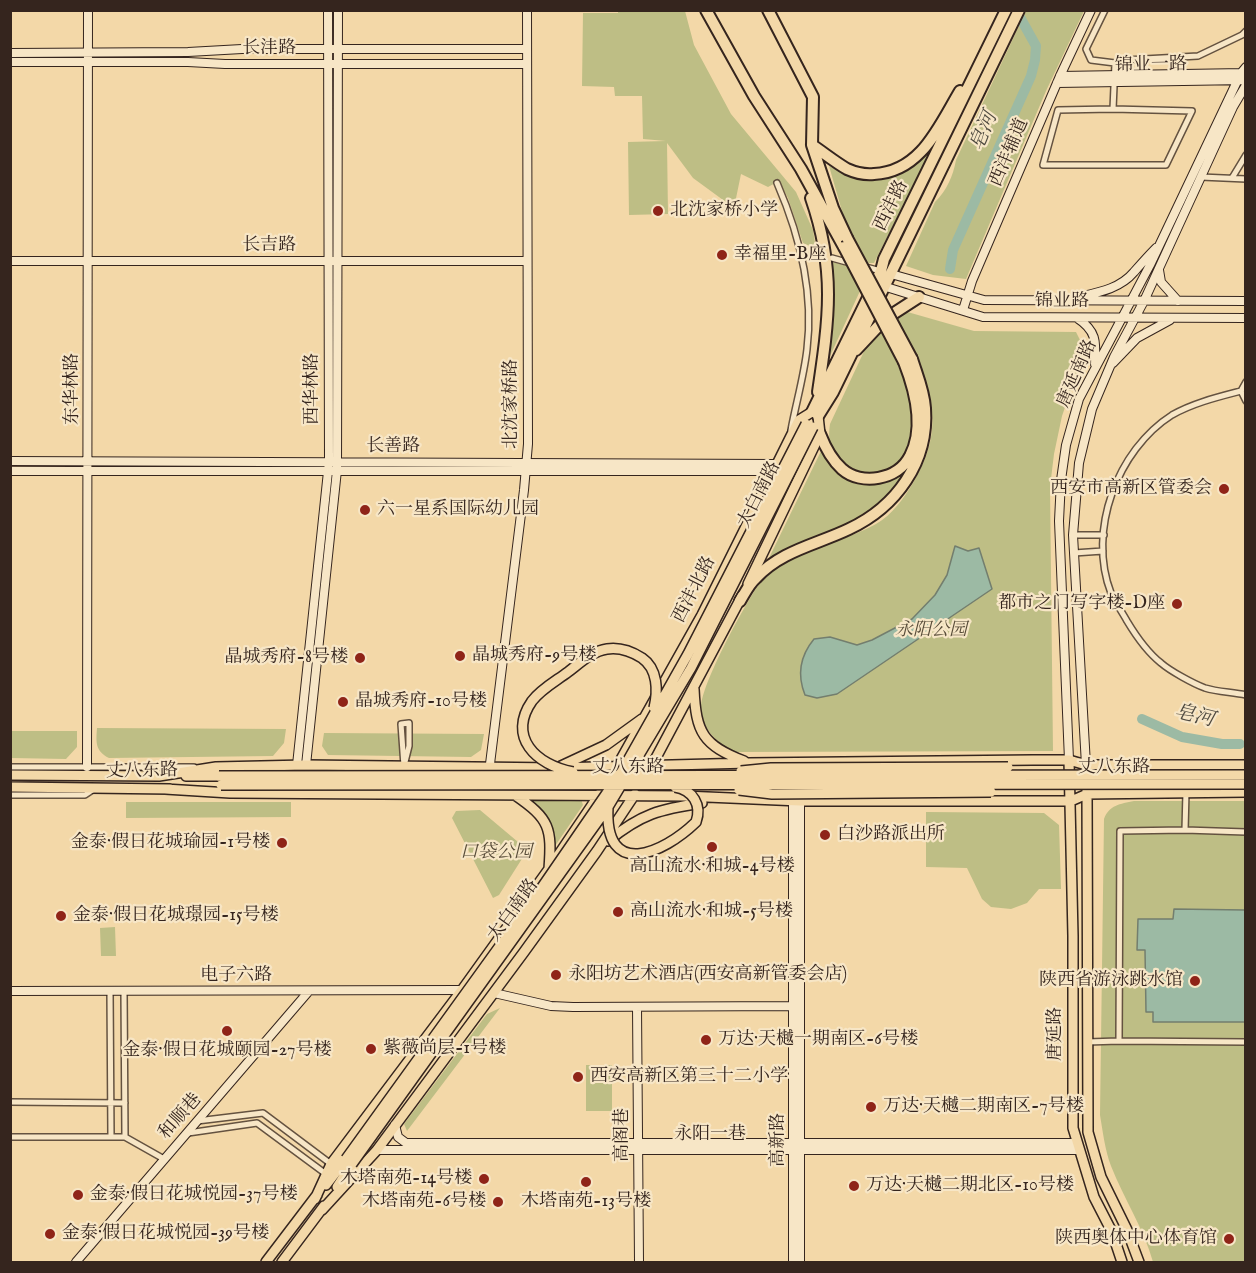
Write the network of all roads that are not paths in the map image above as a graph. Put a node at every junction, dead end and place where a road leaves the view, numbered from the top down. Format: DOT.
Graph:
graph roads {
  1 [pos="88,10"];
  2 [pos="328,10"];
  3 [pos="338,10"];
  4 [pos="527,10"];
  5 [pos="706,10"];
  6 [pos="768,10"];
  7 [pos="1019,10"];
  8 [pos="1091,10"];
  9 [pos="1105,10"];
  10 [pos="1005,13"];
  11 [pos="997,28"];
  12 [pos="1245,31"];
  13 [pos="338,49"];
  14 [pos="527,49"];
  15 [pos="328,50"];
  16 [pos="88,52"];
  17 [pos="10,53"];
  18 [pos="10,62"];
  19 [pos="88,62"];
  20 [pos="1115,63"];
  21 [pos="334,64"];
  22 [pos="527,64"];
  23 [pos="1243,75"];
  24 [pos="1114,79"];
  25 [pos="1058,80"];
  26 [pos="1245,85"];
  27 [pos="1113,109"];
  28 [pos="812,145"];
  29 [pos="1245,155"];
  30 [pos="801,169"];
  31 [pos="1201,177"];
  32 [pos="1232,178"];
  33 [pos="1245,179"];
  34 [pos="777,183"];
  35 [pos="845,243"];
  36 [pos="1159,245"];
  37 [pos="819,256"];
  38 [pos="803,257"];
  39 [pos="832,258"];
  40 [pos="10,261"];
  41 [pos="89,261"];
  42 [pos="328,261"];
  43 [pos="339,261"];
  44 [pos="527,261"];
  45 [pos="1159,268"];
  46 [pos="886,272"];
  47 [pos="884,286"];
  48 [pos="968,295"];
  49 [pos="918,297"];
  50 [pos="1060,301"];
  51 [pos="1086,301"];
  52 [pos="1131,301"];
  53 [pos="1144,301"];
  54 [pos="1178,301"];
  55 [pos="1245,301"];
  56 [pos="963,310"];
  57 [pos="1076,317"];
  58 [pos="1086,317"];
  59 [pos="1121,318"];
  60 [pos="1135,318"];
  61 [pos="1173,318"];
  62 [pos="1245,318"];
  63 [pos="850,356"];
  64 [pos="908,361"];
  65 [pos="1110,366"];
  66 [pos="1095,368"];
  67 [pos="1245,382"];
  68 [pos="1241,391"];
  69 [pos="1245,401"];
  70 [pos="816,410"];
  71 [pos="813,428"];
  72 [pos="789,439"];
  73 [pos="10,461"];
  74 [pos="88,461"];
  75 [pos="332,466"];
  76 [pos="526,467"];
  77 [pos="774,467"];
  78 [pos="10,471"];
  79 [pos="88,471"];
  80 [pos="1073,535"];
  81 [pos="1104,535"];
  82 [pos="1103,551"];
  83 [pos="1074,553"];
  84 [pos="740,601"];
  85 [pos="694,688"];
  86 [pos="1245,694"];
  87 [pos="650,716"];
  88 [pos="1033,760"];
  89 [pos="1069,760"];
  90 [pos="749,763"];
  91 [pos="301,765"];
  92 [pos="1086,765"];
  93 [pos="1245,765"];
  94 [pos="404,766"];
  95 [pos="652,766"];
  96 [pos="10,767"];
  97 [pos="489,767"];
  98 [pos="617,767"];
  99 [pos="557,768"];
  100 [pos="83,771"];
  101 [pos="10,775"];
  102 [pos="593,775"];
  103 [pos="1245,775"];
  104 [pos="219,776"];
  105 [pos="684,781"];
  106 [pos="1245,784"];
  107 [pos="663,785"];
  108 [pos="10,787"];
  109 [pos="80,787"];
  110 [pos="94,789"];
  111 [pos="165,789"];
  112 [pos="1186,792"];
  113 [pos="1245,792"];
  114 [pos="488,794"];
  115 [pos="1087,794"];
  116 [pos="10,795"];
  117 [pos="515,795"];
  118 [pos="599,796"];
  119 [pos="633,796"];
  120 [pos="726,799"];
  121 [pos="797,801"];
  122 [pos="1027,801"];
  123 [pos="1071,801"];
  124 [pos="608,807"];
  125 [pos="1185,830"];
  126 [pos="1245,832"];
  127 [pos="597,850"];
  128 [pos="549,869"];
  129 [pos="462,990"];
  130 [pos="10,991"];
  131 [pos="110,991"];
  132 [pos="124,991"];
  133 [pos="309,991"];
  134 [pos="494,993"];
  135 [pos="797,1006"];
  136 [pos="637,1007"];
  137 [pos="1087,1041"];
  138 [pos="1119,1041"];
  139 [pos="1245,1042"];
  140 [pos="10,1102"];
  141 [pos="111,1103"];
  142 [pos="125,1103"];
  143 [pos="197,1120"];
  144 [pos="395,1125"];
  145 [pos="186,1133"];
  146 [pos="10,1137"];
  147 [pos="111,1137"];
  148 [pos="125,1137"];
  149 [pos="797,1146"];
  150 [pos="1077,1146"];
  151 [pos="639,1147"];
  152 [pos="377,1150"];
  153 [pos="164,1159"];
  154 [pos="349,1161"];
  155 [pos="331,1164"];
  156 [pos="326,1174"];
  157 [pos="315,1199"];
  158 [pos="322,1210"];
  159 [pos="76,1263"];
  160 [pos="266,1263"];
  161 [pos="282,1263"];
  162 [pos="639,1263"];
  163 [pos="793,1263"];
  164 [pos="800,1263"];
  165 [pos="1122,1263"];
  166 [pos="1139,1263"];
  1 -- 16 [label="street, 东华林路"];
  2 -- 15 [label="street, 西华林路"];
  3 -- 13 [label="street, 西华林路"];
  4 -- 14 [label="street, 北沈家桥路"];
  5 -- 30 [label="highway"];
  6 -- 28 [label="highway"];
  7 -- 46 [label="highway, 西沣路"];
  8 -- 25 [label="street, 西沣辅道"];
  9 -- 20 [label="street"];
  10 -- 11 [label="highway, 西沣路"];
  11 -- 28 [label="highway"];
  11 -- 46 [label="highway, 西沣路"];
  12 -- 20 [label="street"];
  13 -- 14 [label="street, 长沣路"];
  13 -- 15 [label="street, 长沣路"];
  13 -- 21 [label="street, 西华林路"];
  14 -- 22 [label="street, 北沈家桥路"];
  15 -- 16 [label="street, 长沣路"];
  15 -- 21 [label="street, 西华林路"];
  16 -- 17 [label="street, 长沣路"];
  16 -- 19 [label="street, 东华林路"];
  18 -- 19 [label="street, 长沣路"];
  19 -- 21 [label="street, 长沣路"];
  19 -- 41 [label="street, 东华林路"];
  20 -- 24 [label="street"];
  21 -- 22 [label="street, 长沣路"];
  21 -- 42 [label="street, 西华林路"];
  21 -- 43 [label="street, 西华林路"];
  22 -- 44 [label="street, 北沈家桥路"];
  23 -- 24 [label="street, 锦业一路"];
  23 -- 36 [label="street, 唐延南路"];
  24 -- 25 [label="street, 锦业一路"];
  24 -- 27 [label="street"];
  25 -- 48 [label="street, 西沣辅道"];
  26 -- 31 [label="street, 唐延南路"];
  27 -- 27 [label="street"];
  28 -- 35 [label="highway"];
  29 -- 32 [label="street"];
  30 -- 35 [label="highway"];
  30 -- 70 [label="highway"];
  31 -- 32 [label="street"];
  31 -- 45 [label="street, 唐延南路"];
  32 -- 33 [label="street"];
  34 -- 38 [label="street"];
  35 -- 64 [label="highway, bridge"];
  36 -- 50 [label="street"];
  36 -- 52 [label="street, 唐延南路"];
  37 -- 38 [label="street"];
  38 -- 72 [label="street"];
  39 -- 46 [label="street"];
  40 -- 41 [label="street, 长吉路"];
  41 -- 42 [label="street, 长吉路"];
  41 -- 74 [label="street, 东华林路"];
  42 -- 43 [label="street, 长吉路"];
  42 -- 75 [label="street, 西华林路"];
  43 -- 44 [label="street, 长吉路"];
  43 -- 75 [label="street, 西华林路"];
  44 -- 76 [label="street, 北沈家桥路"];
  45 -- 53 [label="street, 唐延南路"];
  45 -- 54 [label="street"];
  46 -- 47 [label="highway, 西沣路"];
  46 -- 48 [label="street, 锦业路"];
  46 -- 70 [label="highway, 西沣路"];
  47 -- 49 [label="street, 锦业路"];
  47 -- 63 [label="highway, 西沣路"];
  48 -- 50 [label="street, 锦业路"];
  48 -- 56 [label="street, 西沣辅道"];
  49 -- 56 [label="street, 锦业路"];
  49 -- 63 [label="highway"];
  50 -- 51 [label="street, 锦业路"];
  51 -- 52 [label="street, 锦业路"];
  51 -- 58 [label="street"];
  52 -- 53 [label="street, 锦业路"];
  52 -- 59 [label="street, 唐延南路"];
  53 -- 54 [label="street, 锦业路"];
  53 -- 60 [label="street, 唐延南路"];
  54 -- 55 [label="street, 锦业路"];
  56 -- 57 [label="street, 锦业路"];
  57 -- 58 [label="street, 锦业路"];
  57 -- 66 [label="street"];
  58 -- 59 [label="street, 锦业路"];
  59 -- 60 [label="street, 锦业路"];
  59 -- 66 [label="street, 唐延南路"];
  60 -- 61 [label="street, 锦业路"];
  60 -- 65 [label="street, 唐延南路"];
  61 -- 62 [label="street, 锦业路"];
  61 -- 65 [label="street"];
  63 -- 70 [label="highway, 西沣路"];
  64 -- 71 [label="highway"];
  64 -- 84 [label="highway"];
  65 -- 80 [label="street, 唐延南路"];
  66 -- 89 [label="street, 唐延南路"];
  67 -- 68 [label="street"];
  68 -- 69 [label="street"];
  68 -- 81 [label="street"];
  70 -- 71 [label="main road"];
  70 -- 71 [label="main road"];
  70 -- 72 [label="main road, 西沣北路"];
  71 -- 84 [label="main road"];
  71 -- 87 [label="main road, 太白南路, bridge"];
  71 -- 124 [label="main road, 太白南路, bridge"];
  72 -- 77 [label="main road, 西沣北路"];
  73 -- 74 [label="street, 长善路"];
  74 -- 75 [label="street, 长善路"];
  74 -- 79 [label="street, 东华林路"];
  75 -- 76 [label="street, 长善路"];
  75 -- 79 [label="street, 长善路"];
  75 -- 91 [label="street, 西华林路"];
  76 -- 77 [label="street, 长善路"];
  76 -- 97 [label="street, 北沈家桥路"];
  77 -- 87 [label="main road, 西沣北路"];
  78 -- 79 [label="street, 长善路"];
  79 -- 100 [label="street, 东华林路"];
  80 -- 81 [label="street"];
  80 -- 83 [label="street, 唐延南路"];
  81 -- 82 [label="street"];
  82 -- 83 [label="street"];
  82 -- 86 [label="street"];
  83 -- 92 [label="street, 唐延南路"];
  84 -- 85 [label="main road"];
  85 -- 90 [label="main road"];
  85 -- 95 [label="main road"];
  87 -- 98 [label="main road, 西沣北路"];
  87 -- 99 [label="main road"];
  87 -- 102 [label="main road, bridge"];
  87 -- 154 [label="main road, 太白南路, bridge"];
  88 -- 89 [label="main road, 丈八东路"];
  88 -- 90 [label="main road, 丈八东路"];
  88 -- 105 [label="main road, bridge"];
  89 -- 92 [label="main road, 丈八东路"];
  89 -- 123 [label="main road, 唐延路"];
  90 -- 95 [label="main road, 丈八东路"];
  91 -- 94 [label="main road, 丈八东路"];
  91 -- 104 [label="main road, 丈八东路"];
  92 -- 93 [label="main road, 丈八东路"];
  92 -- 115 [label="main road, 唐延路"];
  94 -- 94 [label="street"];
  94 -- 97 [label="main road, 丈八东路"];
  95 -- 98 [label="main road, 丈八东路"];
  95 -- 119 [label="main road"];
  96 -- 100 [label="street"];
  97 -- 99 [label="main road, 丈八东路"];
  97 -- 114 [label="street, 北沈家桥路"];
  98 -- 99 [label="main road, 丈八东路"];
  98 -- 118 [label="main road, 西沣北路"];
  100 -- 101 [label="main road, 丈八东路"];
  100 -- 104 [label="street"];
  100 -- 104 [label="main road, 丈八东路"];
  100 -- 109 [label="street"];
  102 -- 104 [label="main road, 丈八东路, bridge"];
  102 -- 105 [label="main road, 丈八东路, bridge"];
  103 -- 105 [label="main road, 丈八东路, bridge"];
  104 -- 107 [label="main road, 丈八东路, bridge"];
  104 -- 111 [label="main road, 丈八东路"];
  105 -- 106 [label="main road, 丈八东路, bridge"];
  105 -- 107 [label="main road, 丈八东路, bridge"];
  105 -- 122 [label="main road, bridge"];
  107 -- 124 [label="main road, bridge"];
  108 -- 109 [label="main road, 丈八东路"];
  109 -- 110 [label="main road, 丈八东路"];
  110 -- 111 [label="main road, 丈八东路"];
  110 -- 116 [label="street"];
  111 -- 114 [label="main road"];
  112 -- 113 [label="main road, 丈八东路"];
  112 -- 115 [label="main road, 丈八东路"];
  112 -- 125 [label="street"];
  114 -- 117 [label="main road"];
  115 -- 123 [label="main road, 丈八东路"];
  115 -- 137 [label="main road, 唐延路"];
  117 -- 118 [label="main road"];
  117 -- 128 [label="main road"];
  118 -- 119 [label="main road"];
  118 -- 128 [label="main road, 太白南路"];
  119 -- 120 [label="main road"];
  119 -- 127 [label="main road, 太白南路"];
  120 -- 121 [label="main road"];
  120 -- 127 [label="main road"];
  121 -- 122 [label="main road"];
  121 -- 135 [label="street, 高新路"];
  122 -- 123 [label="main road"];
  123 -- 150 [label="main road, 唐延路"];
  124 -- 154 [label="main road, 太白南路, bridge"];
  125 -- 126 [label="street"];
  125 -- 138 [label="street"];
  127 -- 134 [label="main road, 太白南路"];
  128 -- 129 [label="main road, 太白南路"];
  129 -- 133 [label="street, 电子六路"];
  129 -- 155 [label="main road, 太白南路"];
  130 -- 131 [label="street, 电子六路"];
  131 -- 132 [label="street, 电子六路"];
  131 -- 141 [label="street"];
  132 -- 133 [label="street, 电子六路"];
  132 -- 142 [label="street"];
  133 -- 143 [label="street, 和顺巷"];
  134 -- 136 [label="street"];
  134 -- 144 [label="main road, 太白南路"];
  135 -- 136 [label="street"];
  135 -- 149 [label="street, 高新路"];
  136 -- 151 [label="street, 高阁巷"];
  137 -- 138 [label="street"];
  137 -- 166 [label="main road, 唐延路"];
  138 -- 139 [label="street"];
  140 -- 141 [label="street"];
  141 -- 142 [label="street"];
  141 -- 147 [label="street"];
  142 -- 148 [label="street"];
  143 -- 145 [label="street, 和顺巷"];
  143 -- 155 [label="street"];
  144 -- 151 [label="street, 永阳一巷"];
  144 -- 152 [label="main road, 太白南路"];
  145 -- 153 [label="street, 和顺巷"];
  145 -- 156 [label="street"];
  146 -- 147 [label="street"];
  147 -- 148 [label="street"];
  148 -- 153 [label="street"];
  149 -- 150 [label="street, 永阳一巷"];
  149 -- 151 [label="street, 永阳一巷"];
  149 -- 163 [label="street, 高新路"];
  149 -- 164 [label="street, 高新路"];
  150 -- 165 [label="main road, 唐延路"];
  151 -- 152 [label="street, 永阳一巷"];
  151 -- 162 [label="street, 高阁巷"];
  152 -- 158 [label="main road, 太白南路"];
  153 -- 159 [label="street, 和顺巷"];
  154 -- 157 [label="main road, 太白南路"];
  154 -- 158 [label="main road, 太白南路"];
  155 -- 156 [label="main road, 太白南路"];
  156 -- 157 [label="main road, 太白南路"];
  157 -- 160 [label="main road, 太白南路"];
  158 -- 161 [label="main road, 太白南路"];
}
